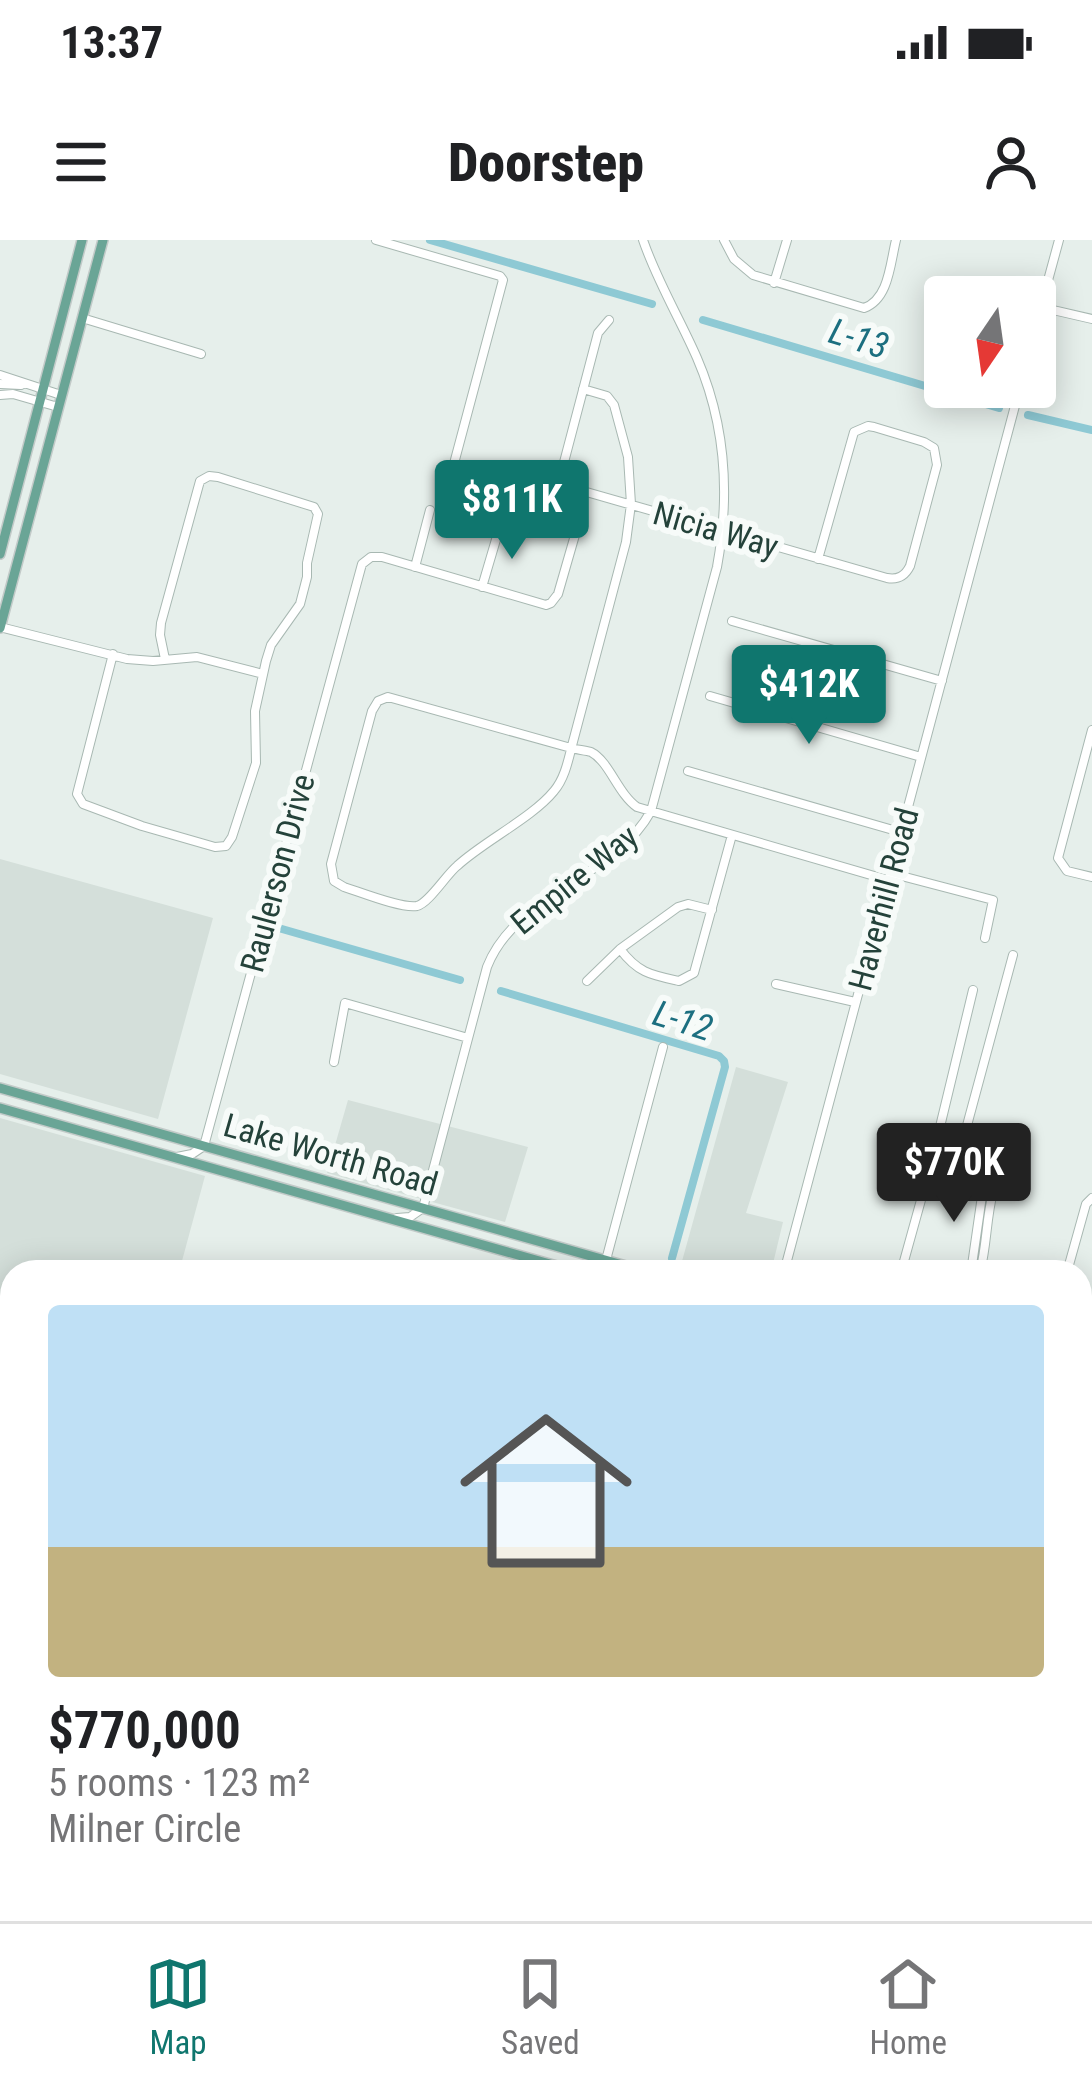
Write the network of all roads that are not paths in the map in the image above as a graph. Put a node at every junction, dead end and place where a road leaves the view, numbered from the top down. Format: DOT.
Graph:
graph roads {
  1 [pos="82,240"];
  2 [pos="103,240"];
  3 [pos="376,240"];
  4 [pos="643,240"];
  5 [pos="724,240"];
  6 [pos="787,240"];
  7 [pos="896,240"];
  8 [pos="1058,240"];
  9 [pos="1048,276"];
  10 [pos="774,283"];
  11 [pos="1056,312"];
  12 [pos="82,318"];
  13 [pos="609,320"];
  14 [pos="1092,320"];
  15 [pos="201,354"];
  16 [pos="0,375"];
  17 [pos="0,384"];
  18 [pos="28,386"];
  19 [pos="583,389"];
  20 [pos="0,395"];
  21 [pos="42,395"];
  22 [pos="60,401"];
  23 [pos="1014,408"];
  24 [pos="452,471"];
  25 [pos="631,504"];
  26 [pos="430,510"];
  27 [pos="500,526"];
  28 [pos="723,531"];
  29 [pos="575,535"];
  30 [pos="0,554"];
  31 [pos="818,559"];
  32 [pos="415,567"];
  33 [pos="482,587"];
  34 [pos="732,621"];
  35 [pos="0,627"];
  36 [pos="113,654"];
  37 [pos="165,659"];
  38 [pos="263,674"];
  39 [pos="942,681"];
  40 [pos="710,696"];
  41 [pos="1092,730"];
  42 [pos="571,748"];
  43 [pos="921,757"];
  44 [pos="688,771"];
  45 [pos="651,812"];
  46 [pos="901,832"];
  47 [pos="732,835"];
  48 [pos="889,876"];
  49 [pos="1092,877"];
  50 [pos="712,910"];
  51 [pos="985,938"];
  52 [pos="620,949"];
  53 [pos="1013,955"];
  54 [pos="587,981"];
  55 [pos="776,984"];
  56 [pos="973,990"];
  57 [pos="856,1002"];
  58 [pos="468,1038"];
  59 [pos="663,1047"];
  60 [pos="334,1062"];
  61 [pos="0,1088"];
  62 [pos="0,1108"];
  63 [pos="204,1146"];
  64 [pos="175,1157"];
  65 [pos="988,1191"];
  66 [pos="1092,1198"];
  67 [pos="423,1208"];
  68 [pos="390,1219"];
  69 [pos="535,1260"];
  70 [pos="607,1260"];
  71 [pos="787,1260"];
  72 [pos="904,1260"];
  73 [pos="974,1260"];
  74 [pos="982,1260"];
  75 [pos="1070,1260"];
  1 -- 21 [label="main road"];
  2 -- 12 [label="main road"];
  3 -- 24 [label="street"];
  4 -- 28 [label="street, Empire Way"];
  5 -- 10 [label="street"];
  6 -- 10 [label="street"];
  7 -- 10 [label="street"];
  8 -- 9 [label="street"];
  11 -- 14 [label="street"];
  12 -- 15 [label="street"];
  12 -- 22 [label="main road"];
  13 -- 19 [label="street, Nicia Way"];
  16 -- 18 [label="street"];
  17 -- 18 [label="street"];
  18 -- 21 [label="street"];
  19 -- 25 [label="street"];
  19 -- 25 [label="street, Nicia Way"];
  20 -- 21 [label="street"];
  21 -- 22 [label="street"];
  21 -- 30 [label="main road"];
  22 -- 35 [label="main road"];
  23 -- 39 [label="street, Haverhill Road"];
  25 -- 28 [label="street, Nicia Way"];
  25 -- 42 [label="street"];
  26 -- 32 [label="street"];
  27 -- 33 [label="street"];
  28 -- 31 [label="street, Nicia Way"];
  28 -- 45 [label="street, Empire Way"];
  29 -- 33 [label="street"];
  31 -- 31 [label="street, Nicia Way"];
  32 -- 33 [label="street"];
  32 -- 63 [label="street, Raulerson Drive"];
  34 -- 39 [label="street"];
  35 -- 36 [label="street"];
  36 -- 37 [label="street"];
  36 -- 38 [label="street"];
  37 -- 38 [label="street"];
  37 -- 38 [label="street"];
  39 -- 43 [label="street, Haverhill Road"];
  40 -- 43 [label="street"];
  41 -- 49 [label="street"];
  42 -- 42 [label="street"];
  42 -- 45 [label="street"];
  43 -- 46 [label="street, Haverhill Road"];
  44 -- 46 [label="street"];
  45 -- 47 [label="street"];
  45 -- 58 [label="street, Empire Way"];
  46 -- 48 [label="street, Haverhill Road"];
  47 -- 48 [label="street"];
  47 -- 50 [label="street"];
  48 -- 51 [label="street"];
  48 -- 57 [label="street, Haverhill Road"];
  50 -- 52 [label="street"];
  50 -- 52 [label="street"];
  52 -- 54 [label="street"];
  53 -- 65 [label="street"];
  55 -- 57 [label="street"];
  56 -- 72 [label="street"];
  57 -- 71 [label="street, Haverhill Road"];
  58 -- 60 [label="street"];
  58 -- 67 [label="street, Empire Way"];
  59 -- 70 [label="street"];
  61 -- 63 [label="main road, Lake Worth Road"];
  62 -- 64 [label="main road, Lake Worth Road"];
  63 -- 64 [label="street"];
  63 -- 67 [label="main road, Lake Worth Road"];
  64 -- 68 [label="main road, Lake Worth Road"];
  65 -- 73 [label="street"];
  65 -- 74 [label="street"];
  66 -- 75 [label="street"];
  67 -- 68 [label="street"];
  67 -- 70 [label="main road, Lake Worth Road"];
  68 -- 69 [label="main road, Lake Worth Road"];
}
